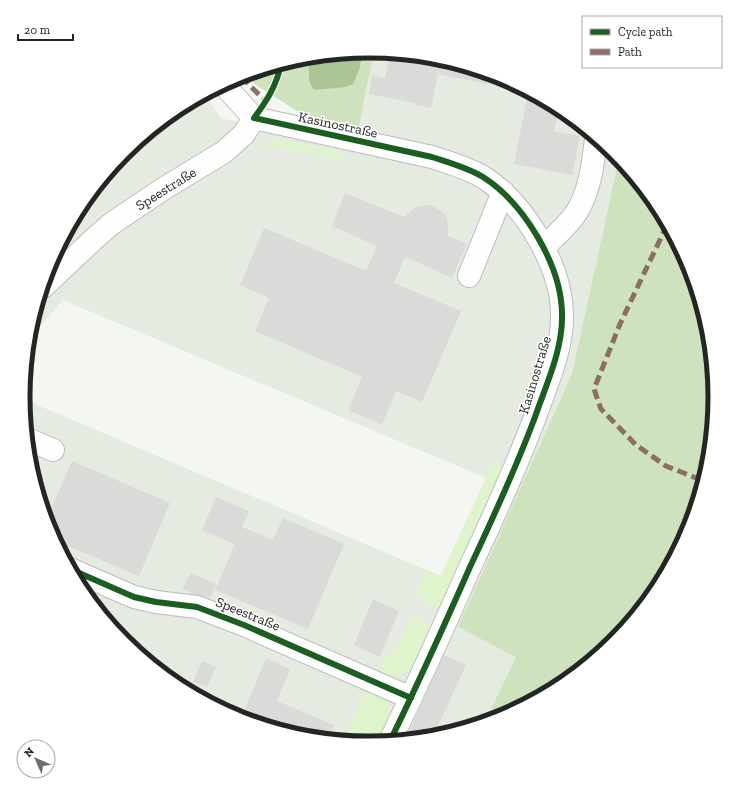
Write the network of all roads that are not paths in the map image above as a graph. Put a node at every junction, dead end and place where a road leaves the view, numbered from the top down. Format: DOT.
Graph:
graph roads {
  1 [pos="227,89"];
  2 [pos="254,118"];
  3 [pos="595,145"];
  4 [pos="503,192"];
  5 [pos="544,247"];
  6 [pos="469,276"];
  7 [pos="52,279"];
  8 [pos="33,442"];
  9 [pos="53,450"];
  10 [pos="79,573"];
  11 [pos="411,698"];
  12 [pos="393,736"];
  1 -- 2 [label="street"];
  2 -- 4 [label="street, Kasinostraße"];
  2 -- 7 [label="street, Speestraße"];
  3 -- 5 [label="street"];
  4 -- 5 [label="street, Kasinostraße"];
  4 -- 6 [label="street"];
  5 -- 11 [label="street, Kasinostraße"];
  8 -- 9 [label="street"];
  10 -- 11 [label="street, Speestraße"];
  11 -- 12 [label="street, Kasinostraße"];
}
